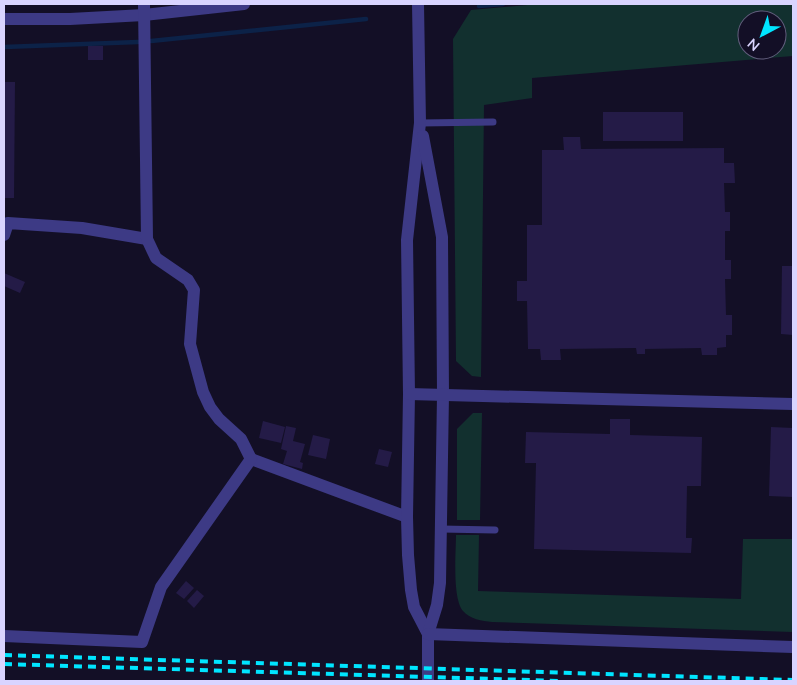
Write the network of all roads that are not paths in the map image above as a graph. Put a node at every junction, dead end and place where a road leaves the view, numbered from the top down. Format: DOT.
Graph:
graph roads {
  1 [pos="244,4"];
  2 [pos="418,4"];
  3 [pos="144,9"];
  4 [pos="4,20"];
  5 [pos="493,122"];
  6 [pos="420,123"];
  7 [pos="4,235"];
  8 [pos="147,239"];
  9 [pos="409,394"];
  10 [pos="443,395"];
  11 [pos="793,404"];
  12 [pos="251,459"];
  13 [pos="407,517"];
  14 [pos="441,529"];
  15 [pos="495,530"];
  16 [pos="428,634"];
  17 [pos="4,636"];
  18 [pos="793,647"];
  19 [pos="428,681"];
  1 -- 3 [label="street"];
  2 -- 6 [label="street"];
  3 -- 4 [label="street"];
  3 -- 8 [label="street"];
  5 -- 6 [label="lane"];
  6 -- 9 [label="street"];
  6 -- 10 [label="street"];
  7 -- 8 [label="street"];
  8 -- 12 [label="street"];
  9 -- 10 [label="street"];
  9 -- 13 [label="street"];
  10 -- 11 [label="street"];
  10 -- 14 [label="street"];
  12 -- 13 [label="street"];
  12 -- 17 [label="street"];
  13 -- 16 [label="street"];
  14 -- 15 [label="lane"];
  14 -- 16 [label="street"];
  16 -- 18 [label="street"];
  16 -- 19 [label="street"];
}
